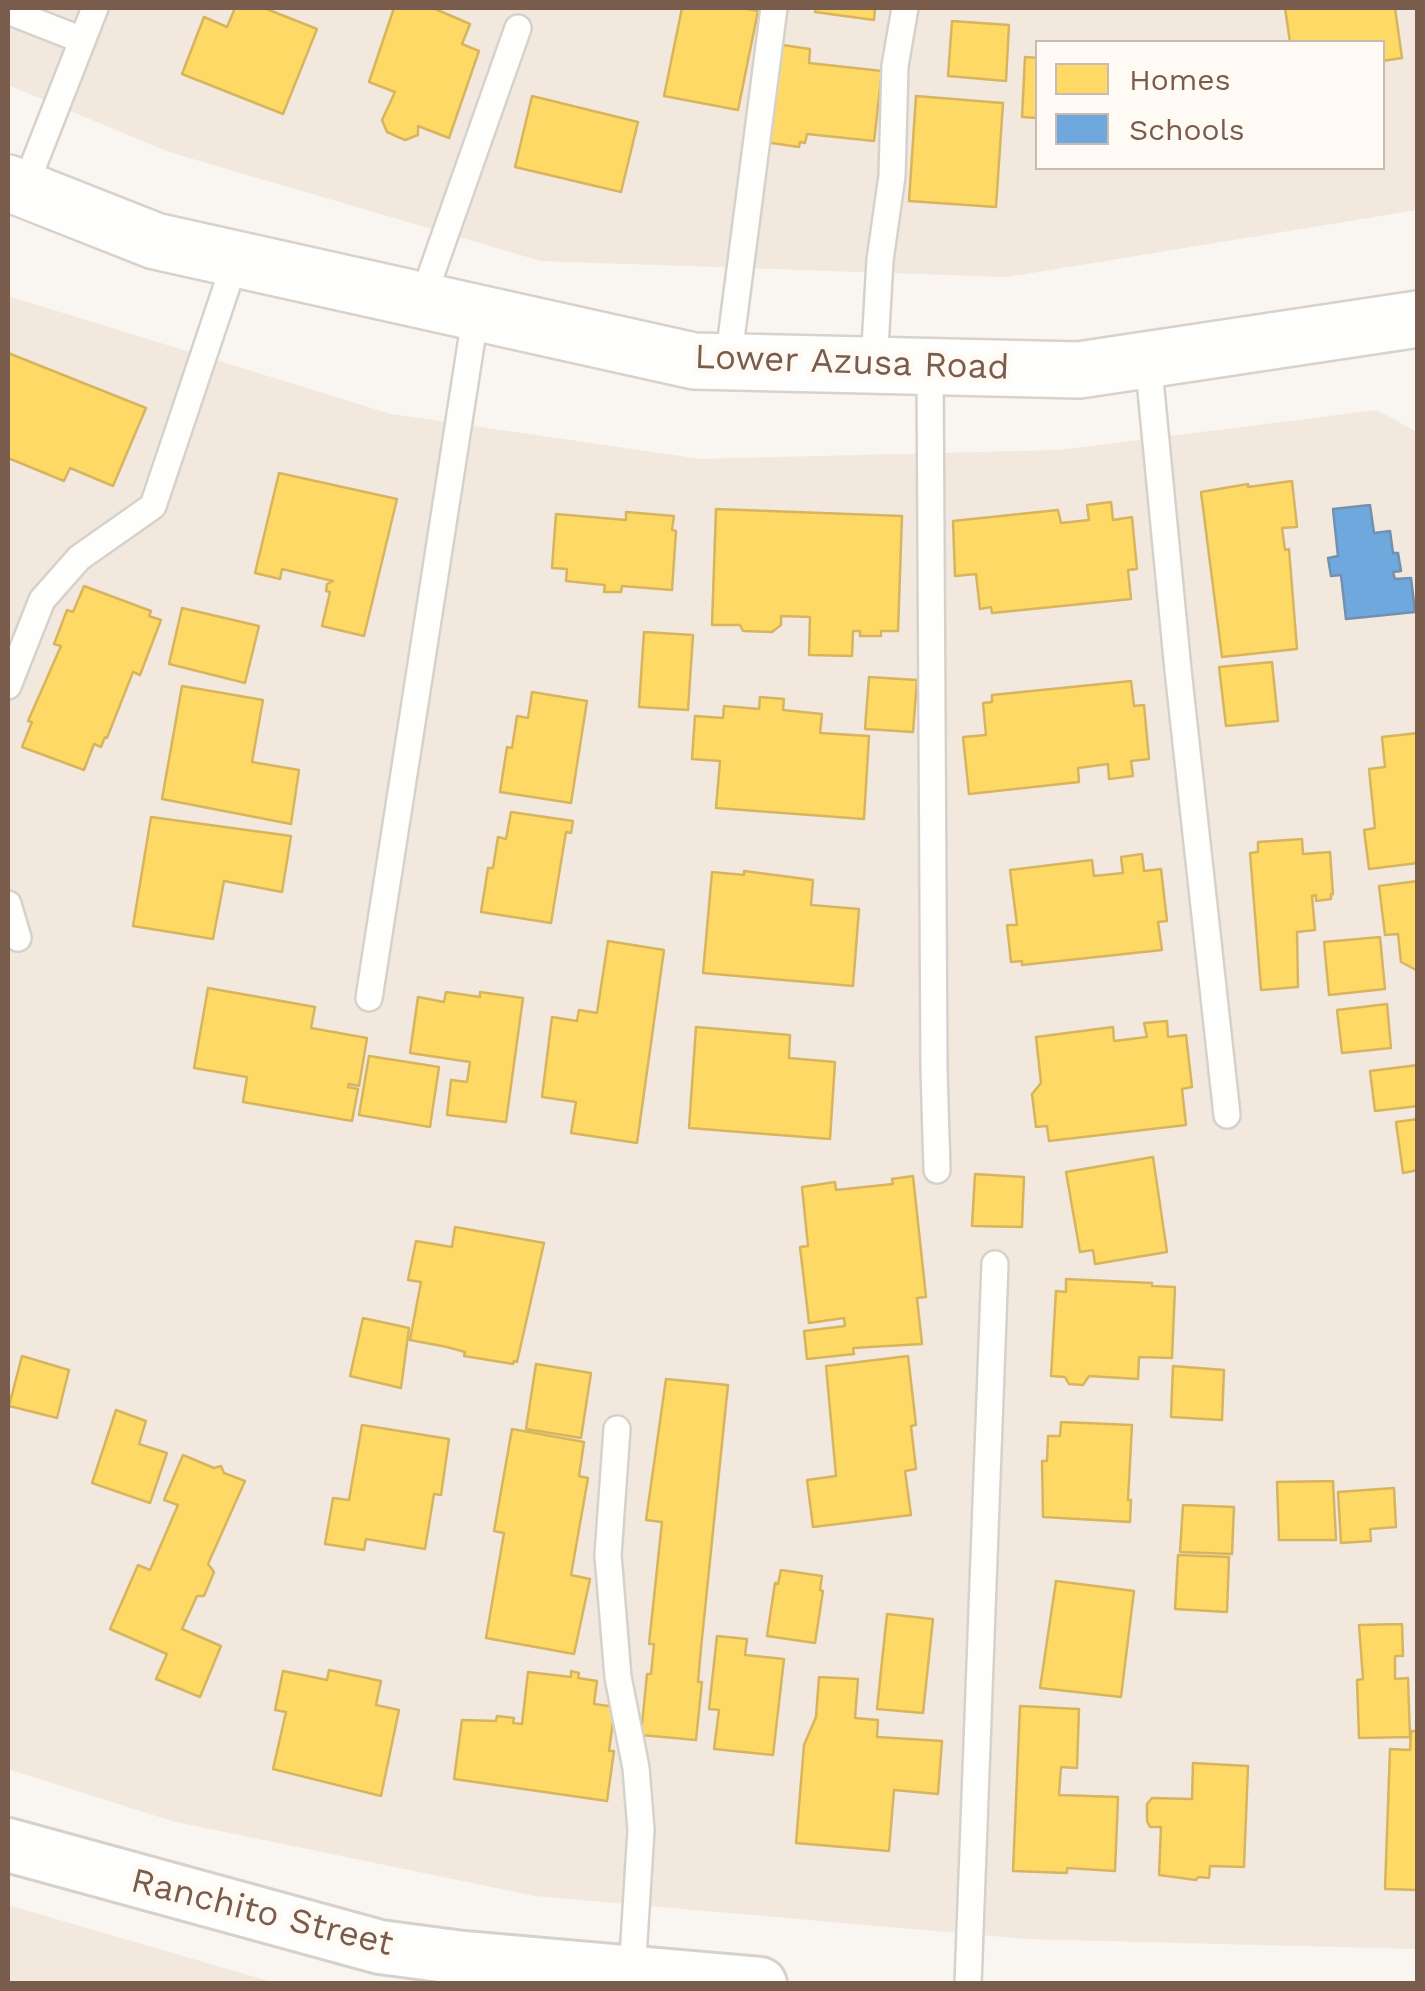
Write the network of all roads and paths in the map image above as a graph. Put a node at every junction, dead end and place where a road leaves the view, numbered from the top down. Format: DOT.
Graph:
graph roads {
  1 [pos="94,8"];
  2 [pos="774,8"];
  3 [pos="905,8"];
  4 [pos="8,10"];
  5 [pos="518,28"];
  6 [pos="82,40"];
  7 [pos="16,186"];
  8 [pos="236,260"];
  9 [pos="422,300"];
  10 [pos="476,312"];
  11 [pos="1418,319"];
  12 [pos="1148,359"];
  13 [pos="728,362"];
  14 [pos="874,365"];
  15 [pos="930,366"];
  16 [pos="8,686"];
  17 [pos="8,904"];
  18 [pos="18,938"];
  19 [pos="368,998"];
  20 [pos="1227,1114"];
  21 [pos="937,1170"];
  22 [pos="995,1264"];
  23 [pos="617,1430"];
  24 [pos="8,1845"];
  25 [pos="461,1971"];
  26 [pos="632,1973"];
  27 [pos="760,1984"];
  28 [pos="968,1984"];
  1 -- 6 [label="lane"];
  2 -- 13 [label="lane"];
  3 -- 14 [label="lane"];
  4 -- 6 [label="lane"];
  5 -- 9 [label="lane"];
  6 -- 7 [label="lane"];
  7 -- 8 [label="main road, Lower Azusa Road"];
  8 -- 9 [label="main road, Lower Azusa Road"];
  8 -- 16 [label="lane"];
  9 -- 10 [label="main road, Lower Azusa Road"];
  10 -- 13 [label="main road, Lower Azusa Road"];
  10 -- 19 [label="lane"];
  11 -- 12 [label="main road, Lower Azusa Road"];
  12 -- 15 [label="main road, Lower Azusa Road"];
  12 -- 20 [label="lane"];
  13 -- 14 [label="main road, Lower Azusa Road"];
  14 -- 15 [label="main road, Lower Azusa Road"];
  15 -- 21 [label="lane"];
  17 -- 18 [label="lane"];
  22 -- 28 [label="lane"];
  23 -- 26 [label="lane"];
  24 -- 25 [label="street, Ranchito Street"];
  25 -- 26 [label="street, Ranchito Street"];
  26 -- 27 [label="street, Ranchito Street"];
}
